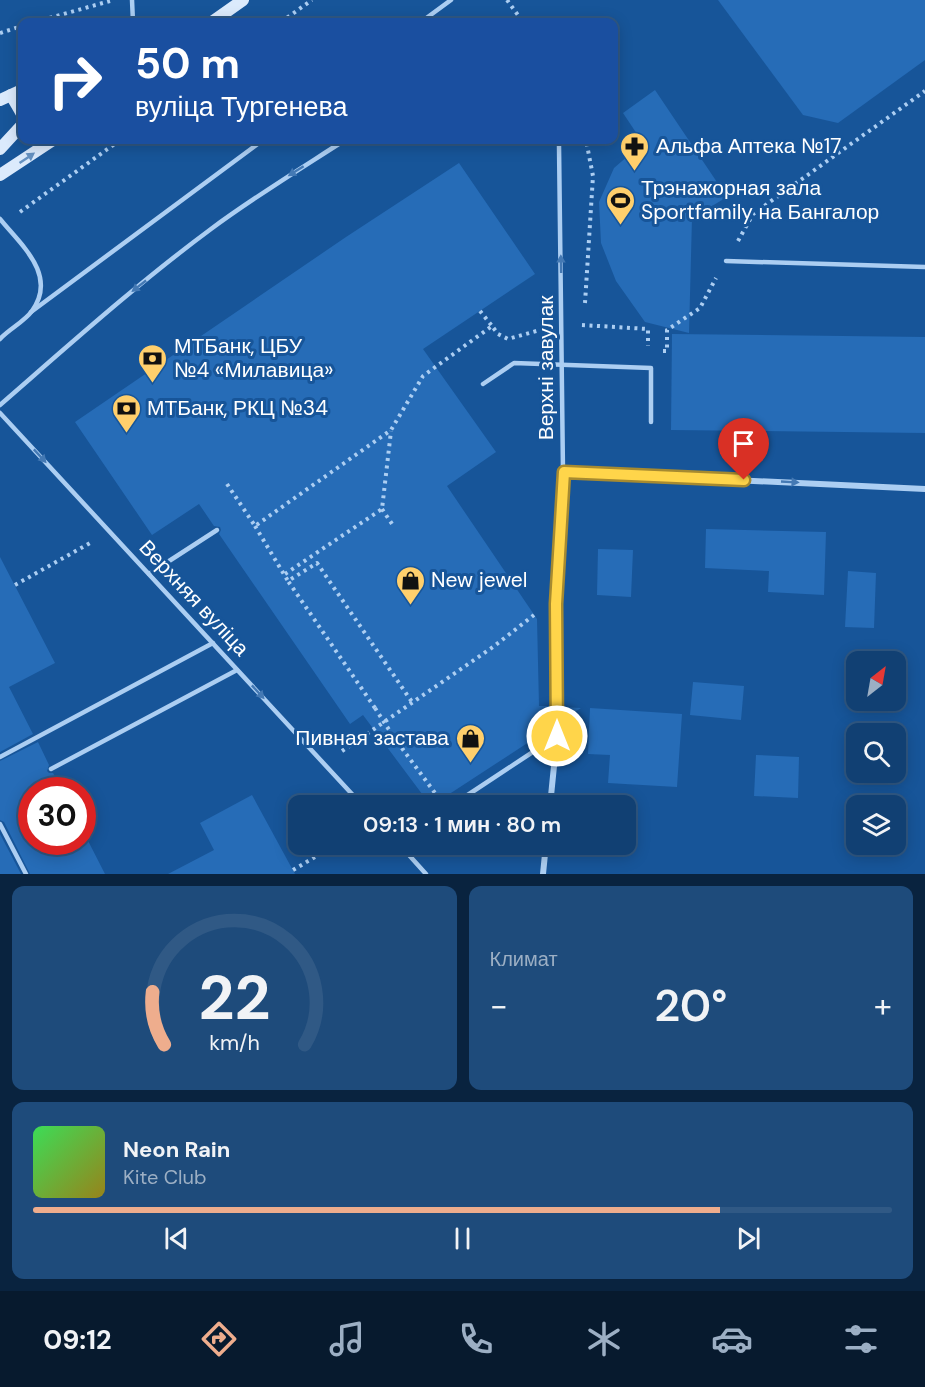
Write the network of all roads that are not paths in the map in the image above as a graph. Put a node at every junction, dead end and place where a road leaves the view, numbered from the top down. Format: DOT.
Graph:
graph roads {
  1 [pos="132,0"];
  2 [pos="243,0"];
  3 [pos="451,0"];
  4 [pos="133,18"];
  5 [pos="218,18"];
  6 [pos="426,18"];
  7 [pos="18,129"];
  8 [pos="46,144"];
  9 [pos="258,144"];
  10 [pos="339,144"];
  11 [pos="558,144"];
  12 [pos="0,149"];
  13 [pos="0,175"];
  14 [pos="0,219"];
  15 [pos="726,261"];
  16 [pos="925,267"];
  17 [pos="31,312"];
  18 [pos="0,339"];
  19 [pos="562,365"];
  20 [pos="483,384"];
  21 [pos="0,405"];
  22 [pos="0,414"];
  23 [pos="651,422"];
  24 [pos="564,472"];
  25 [pos="925,489"];
  26 [pos="217,530"];
  27 [pos="149,574"];
  28 [pos="213,644"];
  29 [pos="237,670"];
  30 [pos="557,736"];
  31 [pos="0,757"];
  32 [pos="51,769"];
  33 [pos="353,795"];
  34 [pos="468,795"];
  35 [pos="551,795"];
  36 [pos="0,824"];
  37 [pos="409,855"];
  38 [pos="545,855"];
  39 [pos="26,874"];
  40 [pos="426,874"];
  41 [pos="543,874"];
  1 -- 4 [label="lane"];
  2 -- 5 [label="main road"];
  3 -- 6 [label="lane"];
  7 -- 12 [label="main road"];
  13 -- 8 [label="main road, one-way"];
  9 -- 17 [label="lane"];
  10 -- 21 [label="lane, one-way"];
  19 -- 11 [label="lane, Верхні завулак, one-way"];
  14 -- 17 [label="lane"];
  15 -- 16 [label="lane"];
  17 -- 18 [label="lane"];
  19 -- 20 [label="lane"];
  19 -- 23 [label="lane"];
  19 -- 24 [label="lane, Верхні завулак"];
  22 -- 27 [label="lane, Верхняя вуліца, one-way"];
  24 -- 25 [label="street, one-way"];
  24 -- 30 [label="street, Верхні завулак"];
  26 -- 27 [label="lane"];
  27 -- 28 [label="lane, Верхняя вуліца"];
  28 -- 29 [label="lane, Верхняя вуліца"];
  28 -- 31 [label="lane"];
  29 -- 32 [label="lane"];
  29 -- 33 [label="lane, Верхняя вуліца, one-way"];
  30 -- 34 [label="lane"];
  30 -- 35 [label="street, Верхні завулак"];
  36 -- 39 [label="lane"];
  37 -- 40 [label="lane"];
  38 -- 41 [label="street"];
}
